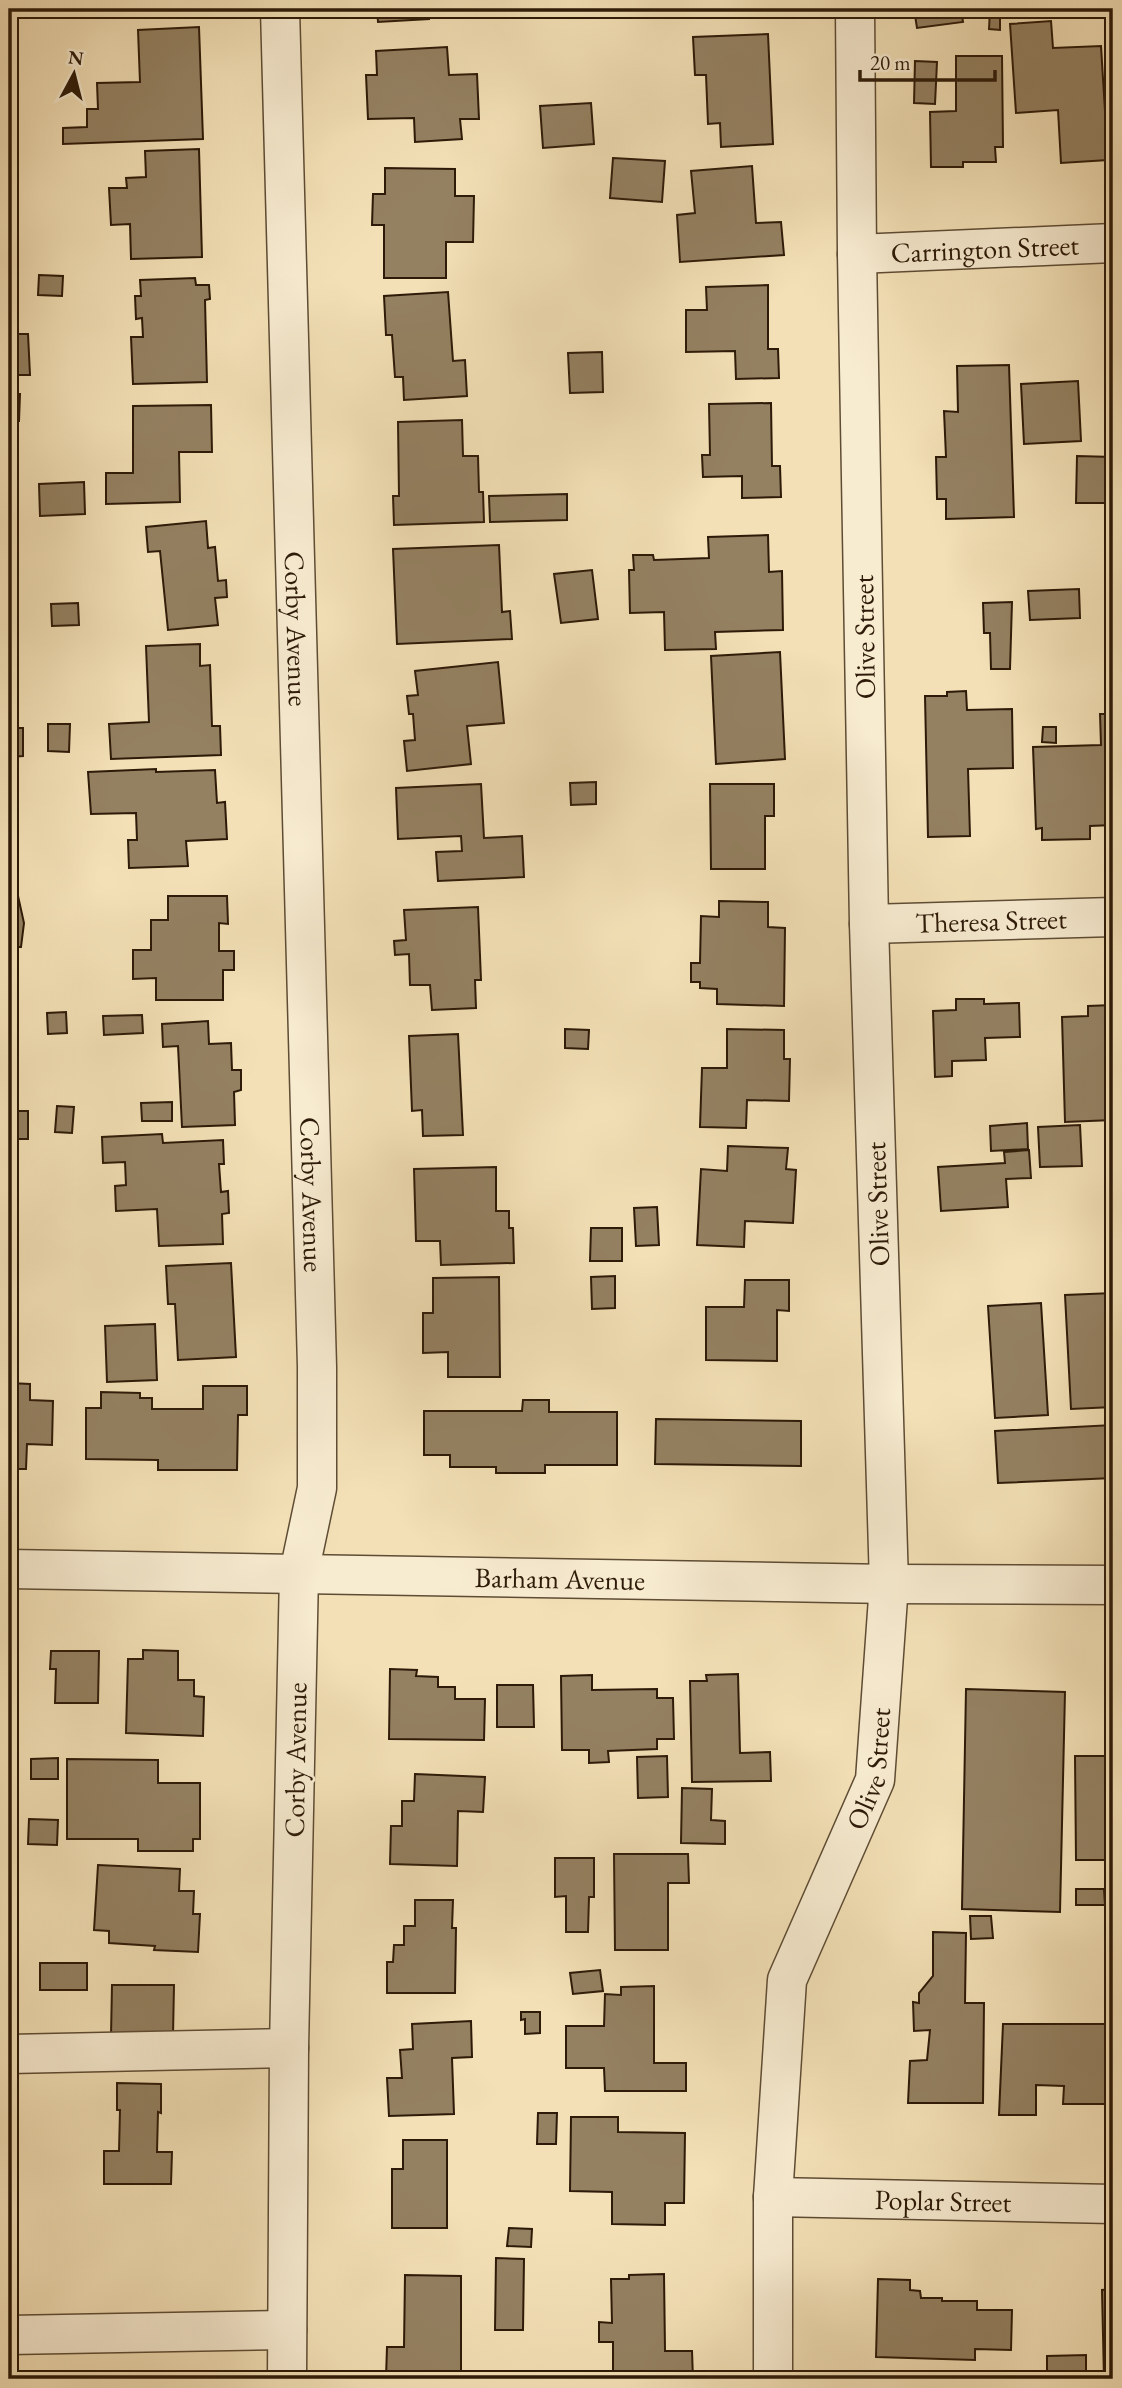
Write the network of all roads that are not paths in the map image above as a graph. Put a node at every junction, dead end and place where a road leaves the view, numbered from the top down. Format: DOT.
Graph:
graph roads {
  1 [pos="280,9"];
  2 [pos="855,9"];
  3 [pos="1113,243"];
  4 [pos="857,254"];
  5 [pos="1113,917"];
  6 [pos="869,924"];
  7 [pos="9,1569"];
  8 [pos="299,1573"];
  9 [pos="888,1584"];
  10 [pos="1113,1584"];
  11 [pos="289,2048"];
  12 [pos="9,2054"];
  13 [pos="774,2197"];
  14 [pos="1113,2204"];
  15 [pos="287,2330"];
  16 [pos="9,2335"];
  17 [pos="286,2379"];
  18 [pos="773,2379"];
  1 -- 8 [label="street, Corby Avenue"];
  2 -- 4 [label="street, Olive Street"];
  3 -- 4 [label="street, Carrington Street"];
  4 -- 6 [label="street, Olive Street"];
  5 -- 6 [label="street, Theresa Street"];
  6 -- 9 [label="street, Olive Street"];
  7 -- 8 [label="street, Barham Avenue"];
  8 -- 9 [label="street, Barham Avenue"];
  8 -- 11 [label="street, Corby Avenue"];
  9 -- 10 [label="street, Barham Avenue"];
  9 -- 13 [label="street, Olive Street"];
  11 -- 12 [label="street"];
  11 -- 15 [label="street, Corby Avenue"];
  13 -- 14 [label="street, Poplar Street"];
  13 -- 18 [label="street, Olive Street"];
  15 -- 16 [label="street"];
  15 -- 17 [label="street, Corby Avenue"];
}
